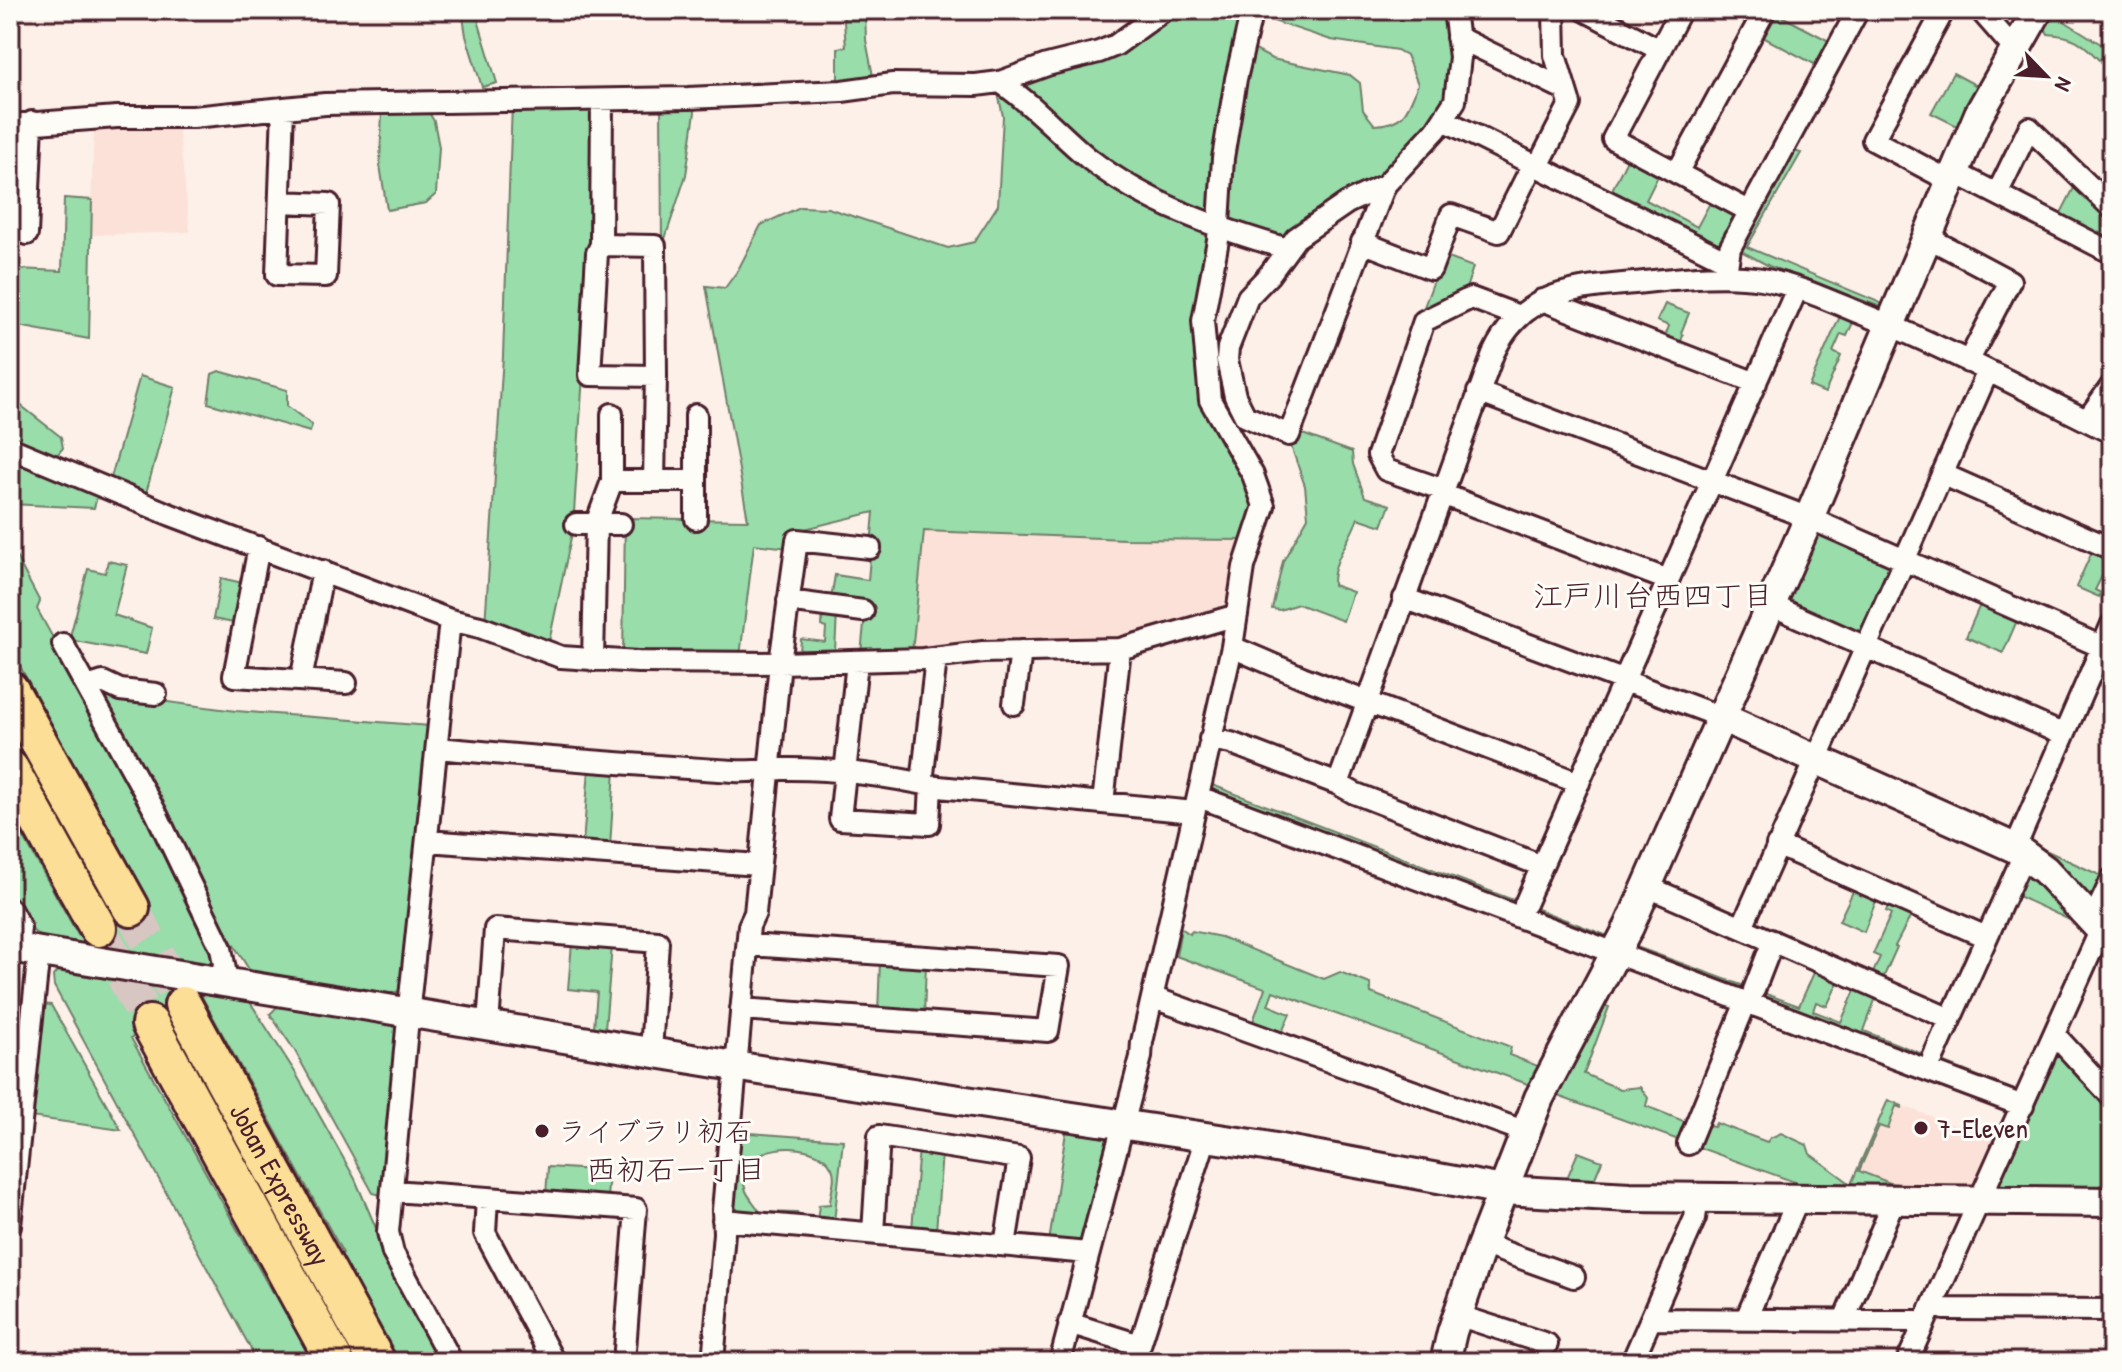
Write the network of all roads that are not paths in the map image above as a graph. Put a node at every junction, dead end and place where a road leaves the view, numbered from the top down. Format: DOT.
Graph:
graph roads {
  1 [pos="1164,10"];
  2 [pos="1252,10"];
  3 [pos="1454,10"];
  4 [pos="1554,10"];
  5 [pos="1584,10"];
  6 [pos="1681,10"];
  7 [pos="1765,10"];
  8 [pos="1858,10"];
  9 [pos="1944,10"];
  10 [pos="1980,10"];
  11 [pos="2038,10"];
  12 [pos="1457,37"];
  13 [pos="1660,50"];
  14 [pos="2015,50"];
  15 [pos="1000,82"];
  16 [pos="1564,89"];
  17 [pos="602,100"];
  18 [pos="283,108"];
  19 [pos="1444,120"];
  20 [pos="32,122"];
  21 [pos="10,125"];
  22 [pos="1536,165"];
  23 [pos="1677,173"];
  24 [pos="1952,177"];
  25 [pos="1385,185"];
  26 [pos="1997,194"];
  27 [pos="280,202"];
  28 [pos="2112,208"];
  29 [pos="1749,211"];
  30 [pos="1219,228"];
  31 [pos="27,234"];
  32 [pos="1927,237"];
  33 [pos="1362,242"];
  34 [pos="601,245"];
  35 [pos="1288,249"];
  36 [pos="2112,253"];
  37 [pos="1727,269"];
  38 [pos="1797,289"];
  39 [pos="1542,300"];
  40 [pos="1519,316"];
  41 [pos="1890,325"];
  42 [pos="1234,334"];
  43 [pos="1203,336"];
  44 [pos="1968,362"];
  45 [pos="1988,371"];
  46 [pos="656,376"];
  47 [pos="1756,383"];
  48 [pos="2112,385"];
  49 [pos="1478,392"];
  50 [pos="612,414"];
  51 [pos="696,415"];
  52 [pos="2087,420"];
  53 [pos="2112,433"];
  54 [pos="10,448"];
  55 [pos="1942,474"];
  56 [pos="612,481"];
  57 [pos="654,481"];
  58 [pos="696,481"];
  59 [pos="1712,481"];
  60 [pos="1443,492"];
  61 [pos="1809,518"];
  62 [pos="696,519"];
  63 [pos="586,524"];
  64 [pos="621,524"];
  65 [pos="259,547"];
  66 [pos="870,548"];
  67 [pos="2112,549"];
  68 [pos="1903,560"];
  69 [pos="323,571"];
  70 [pos="1668,580"];
  71 [pos="1404,598"];
  72 [pos="788,601"];
  73 [pos="1771,605"];
  74 [pos="863,611"];
  75 [pos="1237,615"];
  76 [pos="450,620"];
  77 [pos="2112,624"];
  78 [pos="63,644"];
  79 [pos="1866,646"];
  80 [pos="1232,647"];
  81 [pos="2102,647"];
  82 [pos="1120,649"];
  83 [pos="1021,651"];
  84 [pos="936,658"];
  85 [pos="593,660"];
  86 [pos="857,662"];
  87 [pos="780,663"];
  88 [pos="301,680"];
  89 [pos="1624,681"];
  90 [pos="346,683"];
  91 [pos="87,687"];
  92 [pos="10,690"];
  93 [pos="156,694"];
  94 [pos="1367,702"];
  95 [pos="1014,704"];
  96 [pos="1721,717"];
  97 [pos="2064,735"];
  98 [pos="1210,739"];
  99 [pos="437,748"];
  100 [pos="1817,758"];
  101 [pos="10,769"];
  102 [pos="769,771"];
  103 [pos="843,774"];
  104 [pos="1579,783"];
  105 [pos="927,784"];
  106 [pos="1338,784"];
  107 [pos="1103,803"];
  108 [pos="1196,804"];
  109 [pos="427,841"];
  110 [pos="1777,845"];
  111 [pos="2020,851"];
  112 [pos="759,865"];
  113 [pos="1542,866"];
  114 [pos="2111,883"];
  115 [pos="1646,886"];
  116 [pos="1525,904"];
  117 [pos="131,908"];
  118 [pos="10,909"];
  119 [pos="1742,927"];
  120 [pos="98,928"];
  121 [pos="2102,931"];
  122 [pos="1986,937"];
  123 [pos="1773,941"];
  124 [pos="748,945"];
  125 [pos="22,949"];
  126 [pos="1616,953"];
  127 [pos="224,982"];
  128 [pos="1750,996"];
  129 [pos="1154,998"];
  130 [pos="183,1005"];
  131 [pos="741,1009"];
  132 [pos="409,1012"];
  133 [pos="1950,1019"];
  134 [pos="150,1024"];
  135 [pos="488,1025"];
  136 [pos="2054,1034"];
  137 [pos="651,1052"];
  138 [pos="1933,1058"];
  139 [pos="737,1066"];
  140 [pos="2112,1097"];
  141 [pos="2023,1106"];
  142 [pos="1124,1125"];
  143 [pos="1526,1132"];
  144 [pos="1206,1137"];
  145 [pos="1688,1144"];
  146 [pos="1503,1190"];
  147 [pos="393,1191"];
  148 [pos="487,1198"];
  149 [pos="1698,1198"];
  150 [pos="1798,1199"];
  151 [pos="1894,1200"];
  152 [pos="1979,1201"];
  153 [pos="2112,1202"];
  154 [pos="10,1220"];
  155 [pos="723,1220"];
  156 [pos="10,1226"];
  157 [pos="873,1233"];
  158 [pos="1482,1244"];
  159 [pos="1005,1245"];
  160 [pos="1088,1253"];
  161 [pos="1574,1277"];
  162 [pos="1933,1304"];
  163 [pos="2112,1310"];
  164 [pos="1457,1315"];
  165 [pos="1651,1319"];
  166 [pos="1746,1319"];
  167 [pos="1844,1320"];
  168 [pos="1069,1323"];
  169 [pos="1924,1325"];
  170 [pos="1547,1344"];
  171 [pos="335,1362"];
  172 [pos="377,1362"];
  173 [pos="452,1362"];
  174 [pos="554,1362"];
  175 [pos="624,1362"];
  176 [pos="713,1362"];
  177 [pos="1060,1362"];
  178 [pos="1445,1362"];
  179 [pos="1632,1362"];
  180 [pos="1907,1362"];
  1 -- 15 [label="street"];
  2 -- 30 [label="street"];
  3 -- 12 [label="street"];
  4 -- 16 [label="street"];
  5 -- 13 [label="street"];
  6 -- 13 [label="street"];
  7 -- 23 [label="street"];
  8 -- 29 [label="street"];
  9 -- 24 [label="street"];
  10 -- 14 [label="street"];
  11 -- 14 [label="street"];
  12 -- 16 [label="street"];
  12 -- 19 [label="street"];
  13 -- 23 [label="street"];
  14 -- 24 [label="street"];
  15 -- 17 [label="street"];
  15 -- 30 [label="street"];
  16 -- 22 [label="street"];
  17 -- 18 [label="street"];
  17 -- 34 [label="street"];
  18 -- 20 [label="street"];
  18 -- 27 [label="street"];
  19 -- 22 [label="street"];
  19 -- 25 [label="street"];
  20 -- 21 [label="street"];
  20 -- 31 [label="street"];
  22 -- 33 [label="street"];
  22 -- 37 [label="street"];
  23 -- 29 [label="street"];
  24 -- 26 [label="street"];
  24 -- 32 [label="street"];
  25 -- 33 [label="street"];
  25 -- 35 [label="street"];
  26 -- 28 [label="street"];
  26 -- 36 [label="street"];
  29 -- 37 [label="street"];
  30 -- 35 [label="street"];
  30 -- 43 [label="street"];
  32 -- 41 [label="street"];
  32 -- 44 [label="street"];
  33 -- 42 [label="street"];
  34 -- 46 [label="street"];
  34 -- 46 [label="street"];
  35 -- 42 [label="street"];
  37 -- 38 [label="street"];
  37 -- 39 [label="street"];
  38 -- 41 [label="street"];
  38 -- 47 [label="street"];
  39 -- 40 [label="street"];
  39 -- 47 [label="street"];
  40 -- 49 [label="street"];
  40 -- 60 [label="street"];
  41 -- 44 [label="street"];
  41 -- 61 [label="street"];
  42 -- 43 [label="street"];
  43 -- 75 [label="street"];
  44 -- 45 [label="street"];
  45 -- 52 [label="street"];
  45 -- 55 [label="street"];
  46 -- 57 [label="street"];
  47 -- 59 [label="street"];
  48 -- 52 [label="street"];
  49 -- 59 [label="street"];
  49 -- 60 [label="street"];
  50 -- 56 [label="street"];
  51 -- 58 [label="street"];
  52 -- 53 [label="street"];
  54 -- 65 [label="street"];
  55 -- 67 [label="street"];
  55 -- 68 [label="street"];
  56 -- 57 [label="street"];
  56 -- 63 [label="street"];
  57 -- 58 [label="street"];
  58 -- 62 [label="street"];
  59 -- 61 [label="street"];
  59 -- 70 [label="street"];
  60 -- 70 [label="street"];
  60 -- 71 [label="street"];
  61 -- 68 [label="street"];
  61 -- 73 [label="street"];
  63 -- 64 [label="street"];
  63 -- 85 [label="street"];
  65 -- 69 [label="street"];
  65 -- 88 [label="street"];
  66 -- 72 [label="street"];
  68 -- 79 [label="street"];
  68 -- 81 [label="street"];
  69 -- 76 [label="street"];
  69 -- 88 [label="street"];
  70 -- 89 [label="street"];
  71 -- 89 [label="street"];
  71 -- 94 [label="street"];
  72 -- 74 [label="street"];
  72 -- 87 [label="street"];
  73 -- 79 [label="street"];
  73 -- 96 [label="street"];
  75 -- 80 [label="street"];
  75 -- 82 [label="street"];
  76 -- 85 [label="street"];
  76 -- 99 [label="street"];
  77 -- 81 [label="street"];
  78 -- 91 [label="street"];
  79 -- 97 [label="street"];
  79 -- 100 [label="street"];
  80 -- 94 [label="street"];
  80 -- 98 [label="street"];
  81 -- 97 [label="street"];
  82 -- 83 [label="street"];
  82 -- 107 [label="street"];
  83 -- 84 [label="street"];
  83 -- 95 [label="street"];
  84 -- 86 [label="street"];
  84 -- 105 [label="street"];
  85 -- 87 [label="street"];
  86 -- 87 [label="street"];
  86 -- 103 [label="street"];
  87 -- 102 [label="street"];
  88 -- 90 [label="street"];
  89 -- 96 [label="street"];
  89 -- 104 [label="street"];
  91 -- 93 [label="street"];
  91 -- 127 [label="street"];
  92 -- 117 [label="highway"];
  94 -- 104 [label="street"];
  94 -- 106 [label="street"];
  96 -- 100 [label="street"];
  96 -- 115 [label="street"];
  97 -- 111 [label="street"];
  98 -- 106 [label="street"];
  98 -- 108 [label="street"];
  99 -- 102 [label="street"];
  99 -- 109 [label="street"];
  100 -- 110 [label="street"];
  100 -- 111 [label="street"];
  101 -- 120 [label="highway"];
  102 -- 103 [label="street"];
  102 -- 112 [label="street"];
  103 -- 105 [label="street"];
  103 -- 105 [label="street"];
  104 -- 113 [label="street"];
  105 -- 107 [label="street"];
  106 -- 113 [label="street"];
  107 -- 108 [label="street"];
  108 -- 126 [label="street"];
  108 -- 129 [label="street"];
  109 -- 112 [label="street"];
  109 -- 132 [label="street"];
  110 -- 119 [label="street"];
  110 -- 122 [label="street"];
  111 -- 121 [label="street"];
  111 -- 122 [label="street"];
  112 -- 124 [label="street"];
  113 -- 116 [label="street"];
  114 -- 121 [label="street"];
  115 -- 119 [label="street"];
  115 -- 126 [label="street"];
  118 -- 125 [label="street"];
  119 -- 123 [label="street"];
  121 -- 136 [label="street"];
  122 -- 133 [label="street"];
  123 -- 128 [label="street"];
  123 -- 133 [label="street"];
  124 -- 131 [label="street"];
  124 -- 131 [label="street"];
  125 -- 127 [label="street"];
  125 -- 154 [label="street"];
  126 -- 128 [label="street"];
  126 -- 143 [label="street"];
  127 -- 132 [label="street"];
  128 -- 141 [label="street"];
  128 -- 145 [label="street"];
  129 -- 142 [label="street"];
  129 -- 143 [label="street"];
  130 -- 172 [label="highway, Joban Expressway"];
  131 -- 139 [label="street"];
  132 -- 135 [label="street"];
  132 -- 147 [label="street"];
  133 -- 138 [label="street"];
  134 -- 171 [label="highway, Joban Expressway"];
  135 -- 137 [label="street"];
  135 -- 137 [label="street"];
  136 -- 140 [label="street"];
  136 -- 141 [label="street"];
  137 -- 139 [label="street"];
  139 -- 142 [label="street"];
  139 -- 155 [label="street"];
  141 -- 152 [label="street"];
  142 -- 144 [label="street"];
  142 -- 160 [label="street"];
  143 -- 146 [label="street"];
  144 -- 146 [label="street"];
  144 -- 168 [label="street"];
  146 -- 149 [label="street"];
  146 -- 158 [label="street"];
  147 -- 148 [label="street"];
  147 -- 173 [label="street"];
  148 -- 174 [label="street"];
  148 -- 175 [label="street"];
  149 -- 150 [label="street"];
  149 -- 165 [label="street"];
  150 -- 151 [label="street"];
  150 -- 166 [label="street"];
  151 -- 152 [label="street"];
  151 -- 167 [label="street"];
  152 -- 153 [label="street"];
  152 -- 162 [label="street"];
  154 -- 156 [label="street"];
  155 -- 157 [label="street"];
  155 -- 176 [label="street"];
  157 -- 159 [label="street"];
  157 -- 159 [label="street"];
  158 -- 161 [label="street"];
  158 -- 164 [label="street"];
  159 -- 160 [label="street"];
  160 -- 168 [label="street"];
  162 -- 163 [label="street"];
  162 -- 169 [label="street"];
  164 -- 170 [label="street"];
  164 -- 178 [label="street"];
  165 -- 166 [label="street"];
  165 -- 179 [label="street"];
  166 -- 167 [label="street"];
  167 -- 169 [label="street"];
  168 -- 177 [label="street"];
  169 -- 180 [label="street"];
}
